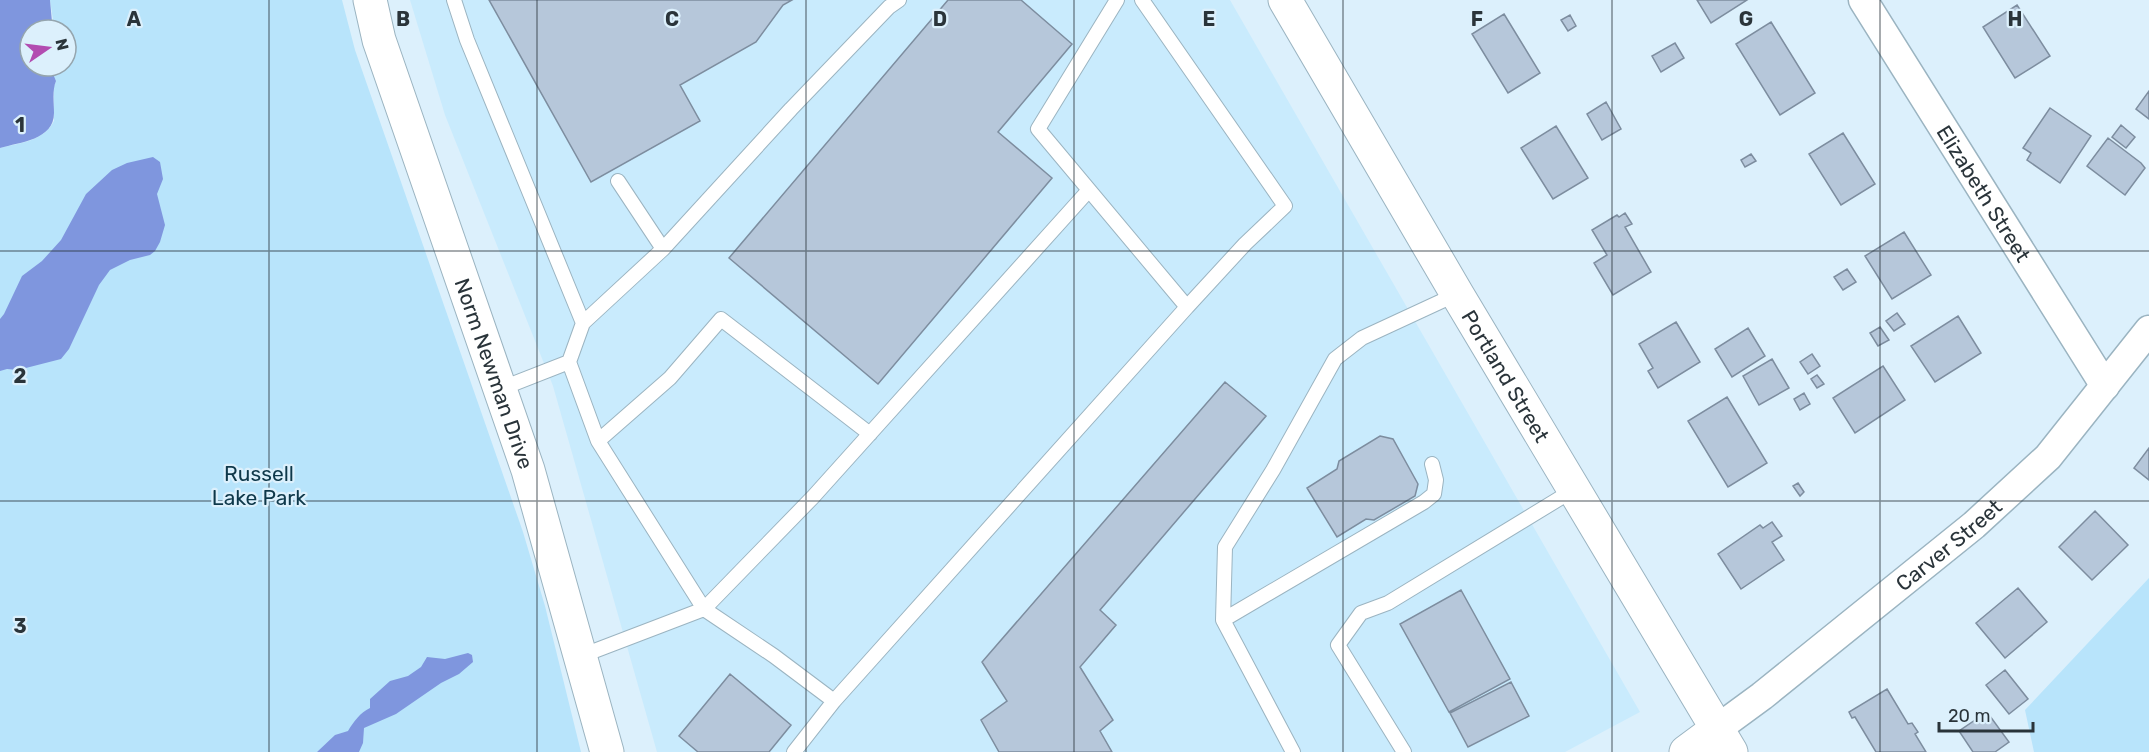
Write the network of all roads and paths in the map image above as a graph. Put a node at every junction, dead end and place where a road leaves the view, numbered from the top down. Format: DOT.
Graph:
graph roads {
  1 [pos="370,0"];
  2 [pos="454,0"];
  3 [pos="899,0"];
  4 [pos="1117,0"];
  5 [pos="1142,0"];
  6 [pos="1285,0"];
  7 [pos="1863,0"];
  8 [pos="618,182"];
  9 [pos="1089,190"];
  10 [pos="663,249"];
  11 [pos="1457,294"];
  12 [pos="1186,307"];
  13 [pos="583,323"];
  14 [pos="2149,330"];
  15 [pos="569,362"];
  16 [pos="2105,386"];
  17 [pos="500,389"];
  18 [pos="870,434"];
  19 [pos="597,441"];
  20 [pos="1432,464"];
  21 [pos="1575,489"];
  22 [pos="704,609"];
  23 [pos="1223,620"];
  24 [pos="581,656"];
  25 [pos="834,701"];
  26 [pos="1724,741"];
  27 [pos="607,752"];
  28 [pos="794,752"];
  29 [pos="1293,752"];
  30 [pos="1404,752"];
  31 [pos="1686,752"];
  1 -- 17 [label="main road, Norm Newman Drive"];
  2 -- 13 [label="lane"];
  3 -- 10 [label="lane"];
  4 -- 9 [label="lane"];
  5 -- 12 [label="lane"];
  6 -- 11 [label="main road, Portland Street"];
  7 -- 16 [label="street, Elizabeth Street"];
  8 -- 10 [label="lane"];
  9 -- 12 [label="lane"];
  9 -- 18 [label="lane"];
  10 -- 13 [label="lane"];
  11 -- 21 [label="main road, Portland Street"];
  11 -- 23 [label="lane"];
  12 -- 25 [label="lane"];
  13 -- 15 [label="lane"];
  14 -- 16 [label="street, Carver Street"];
  15 -- 17 [label="lane"];
  15 -- 19 [label="lane"];
  16 -- 26 [label="street, Carver Street"];
  17 -- 24 [label="main road, Norm Newman Drive"];
  18 -- 19 [label="lane"];
  18 -- 22 [label="lane"];
  19 -- 22 [label="lane"];
  20 -- 23 [label="lane"];
  21 -- 26 [label="main road, Portland Street"];
  21 -- 30 [label="lane"];
  22 -- 24 [label="lane"];
  22 -- 25 [label="lane"];
  23 -- 29 [label="lane"];
  24 -- 27 [label="main road, Norm Newman Drive"];
  25 -- 28 [label="lane"];
  26 -- 31 [label="main road"];
}
